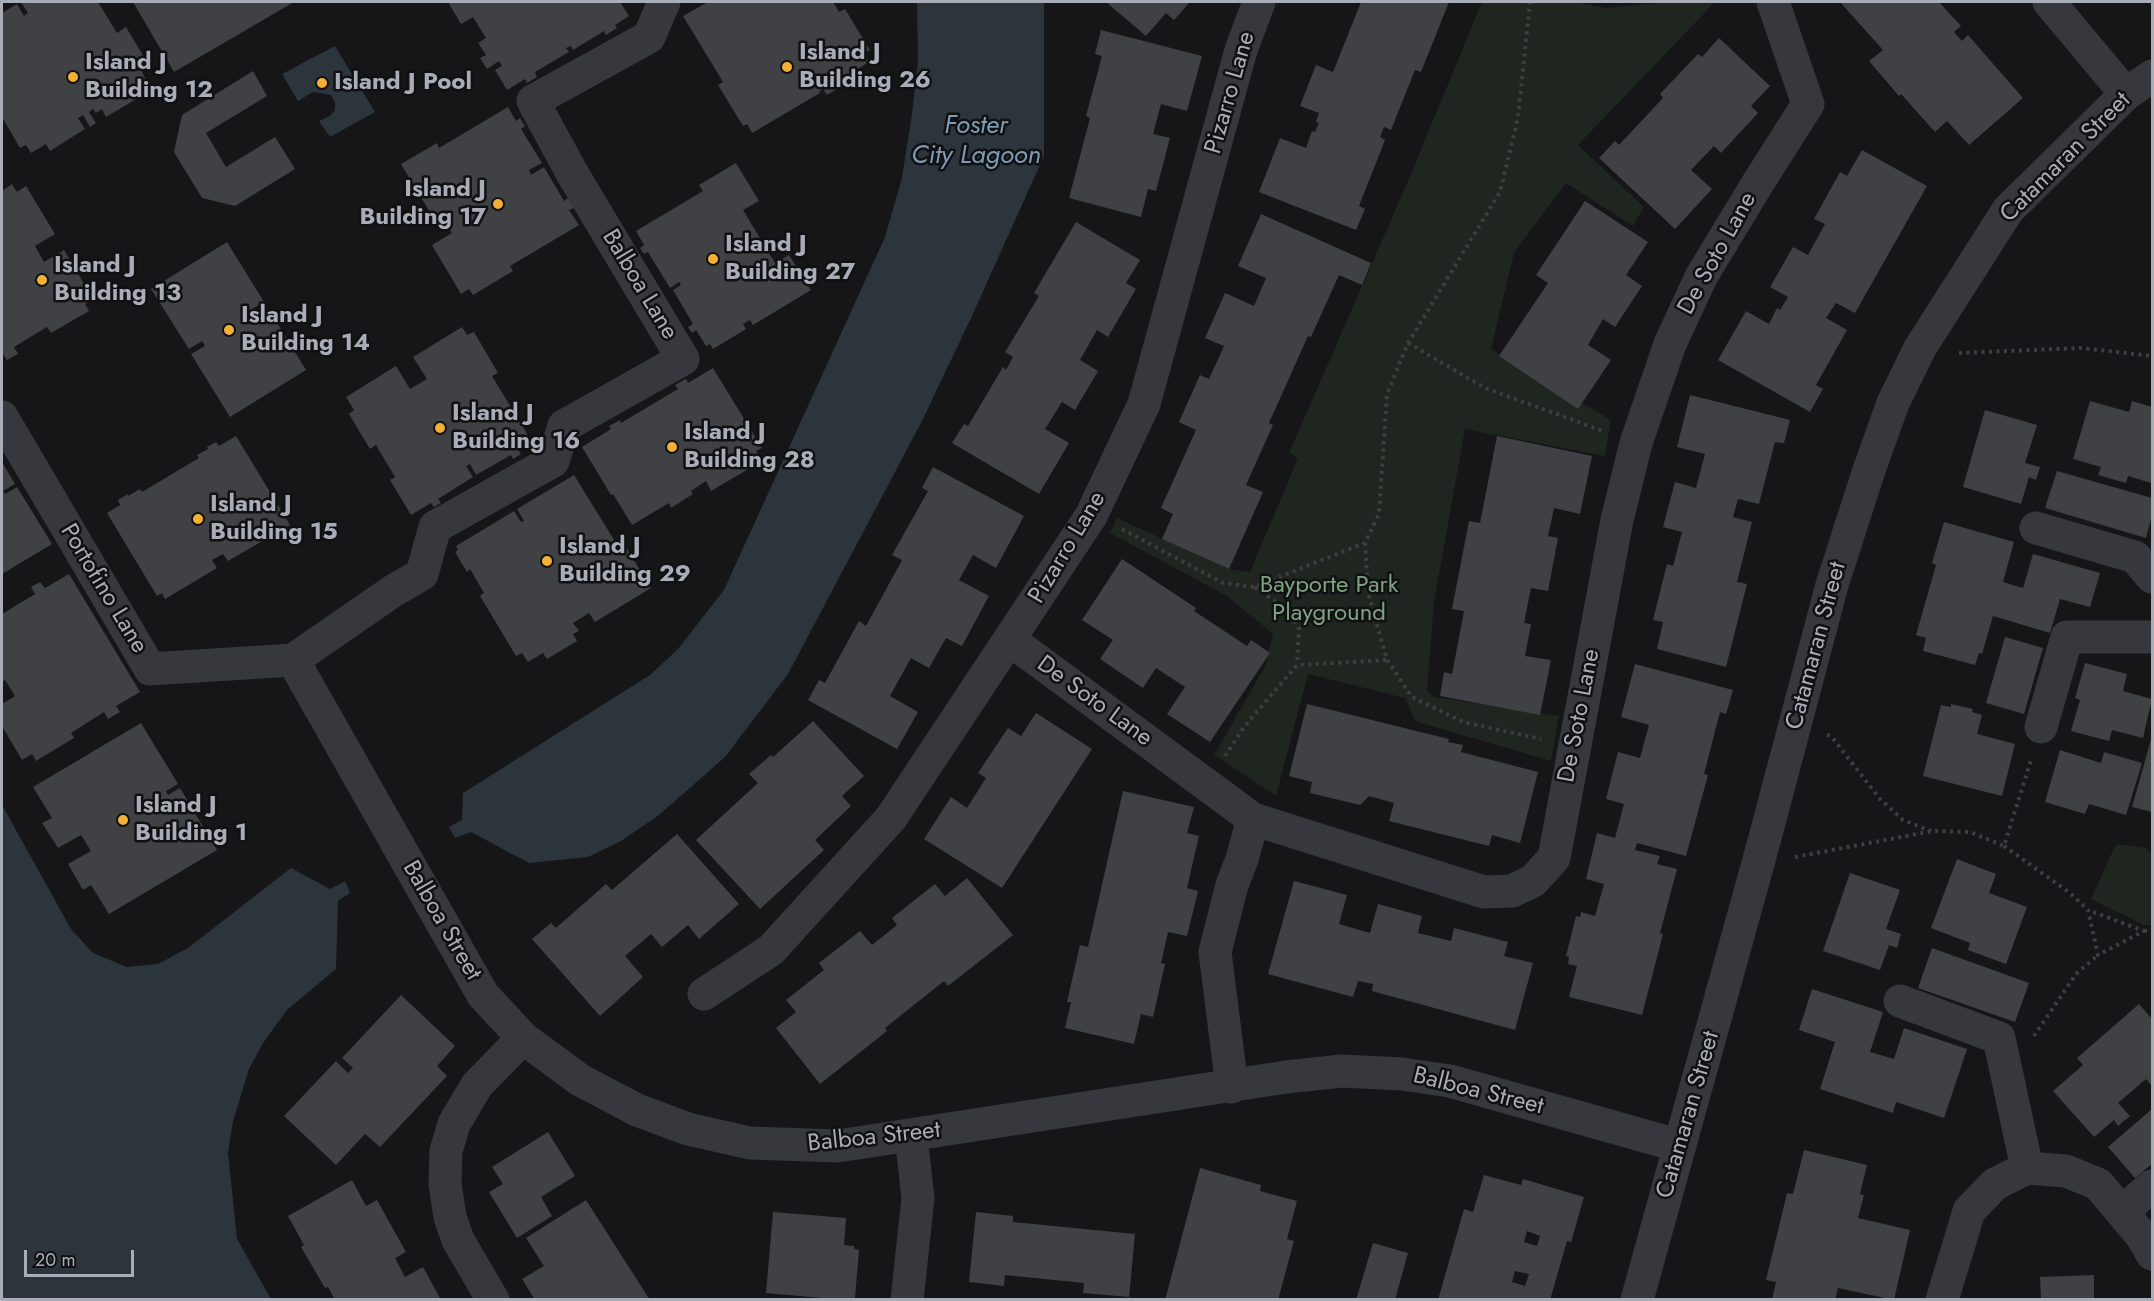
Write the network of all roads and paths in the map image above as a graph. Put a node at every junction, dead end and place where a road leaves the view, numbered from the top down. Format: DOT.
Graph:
graph roads {
  1 [pos="664,2"];
  2 [pos="1259,2"];
  3 [pos="1530,2"];
  4 [pos="1773,2"];
  5 [pos="2049,2"];
  6 [pos="2152,76"];
  7 [pos="2126,94"];
  8 [pos="1408,343"];
  9 [pos="1920,348"];
  10 [pos="2152,356"];
  11 [pos="2,417"];
  12 [pos="1636,443"];
  13 [pos="1091,516"];
  14 [pos="2036,528"];
  15 [pos="1365,543"];
  16 [pos="2152,577"];
  17 [pos="1254,586"];
  18 [pos="2152,637"];
  19 [pos="1010,640"];
  20 [pos="293,660"];
  21 [pos="1387,660"];
  22 [pos="1297,665"];
  23 [pos="1795,726"];
  24 [pos="2041,727"];
  25 [pos="1574,746"];
  26 [pos="1207,785"];
  27 [pos="1253,819"];
  28 [pos="1933,831"];
  29 [pos="2004,846"];
  30 [pos="1762,849"];
  31 [pos="2088,910"];
  32 [pos="2152,930"];
  33 [pos="2144,931"];
  34 [pos="2098,955"];
  35 [pos="704,994"];
  36 [pos="1900,1001"];
  37 [pos="523,1038"];
  38 [pos="1999,1038"];
  39 [pos="1232,1087"];
  40 [pos="911,1136"];
  41 [pos="1680,1146"];
  42 [pos="2027,1168"];
  43 [pos="2152,1186"];
  44 [pos="2122,1212"];
  45 [pos="2152,1254"];
  46 [pos="493,1299"];
  47 [pos="907,1299"];
  48 [pos="1637,1299"];
  49 [pos="1942,1299"];
  1 -- 20 [label="street, Balboa Lane"];
  2 -- 13 [label="street, Pizarro Lane"];
  3 -- 8 [label="path"];
  4 -- 12 [label="street, De Soto Lane"];
  5 -- 7 [label="street"];
  6 -- 7 [label="street, Catamaran Street"];
  7 -- 9 [label="street, Catamaran Street"];
  8 -- 12 [label="path"];
  8 -- 15 [label="path"];
  9 -- 10 [label="path"];
  9 -- 23 [label="street, Catamaran Street"];
  11 -- 20 [label="street, Portofino Lane"];
  12 -- 25 [label="street, De Soto Lane"];
  13 -- 17 [label="path"];
  13 -- 19 [label="street, Pizarro Lane"];
  14 -- 16 [label="street"];
  15 -- 17 [label="path"];
  15 -- 21 [label="path"];
  17 -- 22 [label="path"];
  18 -- 24 [label="street"];
  19 -- 26 [label="street, De Soto Lane"];
  19 -- 35 [label="street, Pizarro Lane"];
  20 -- 37 [label="street, Balboa Street"];
  21 -- 22 [label="path"];
  21 -- 25 [label="path"];
  22 -- 26 [label="path"];
  23 -- 28 [label="path"];
  23 -- 30 [label="street, Catamaran Street"];
  24 -- 29 [label="path"];
  25 -- 27 [label="street, De Soto Lane"];
  26 -- 27 [label="street, De Soto Lane"];
  27 -- 39 [label="street"];
  28 -- 29 [label="path"];
  28 -- 30 [label="path"];
  29 -- 31 [label="path"];
  30 -- 41 [label="street, Catamaran Street"];
  31 -- 33 [label="path"];
  31 -- 34 [label="path"];
  32 -- 33 [label="path"];
  33 -- 34 [label="path"];
  34 -- 38 [label="path"];
  36 -- 38 [label="street"];
  37 -- 40 [label="street, Balboa Street"];
  37 -- 46 [label="street"];
  38 -- 42 [label="street"];
  39 -- 40 [label="street, Balboa Street"];
  39 -- 41 [label="street, Balboa Street"];
  40 -- 47 [label="street"];
  41 -- 48 [label="street, Catamaran Street"];
  42 -- 44 [label="street"];
  42 -- 49 [label="street"];
  43 -- 44 [label="street"];
  44 -- 45 [label="street"];
}
